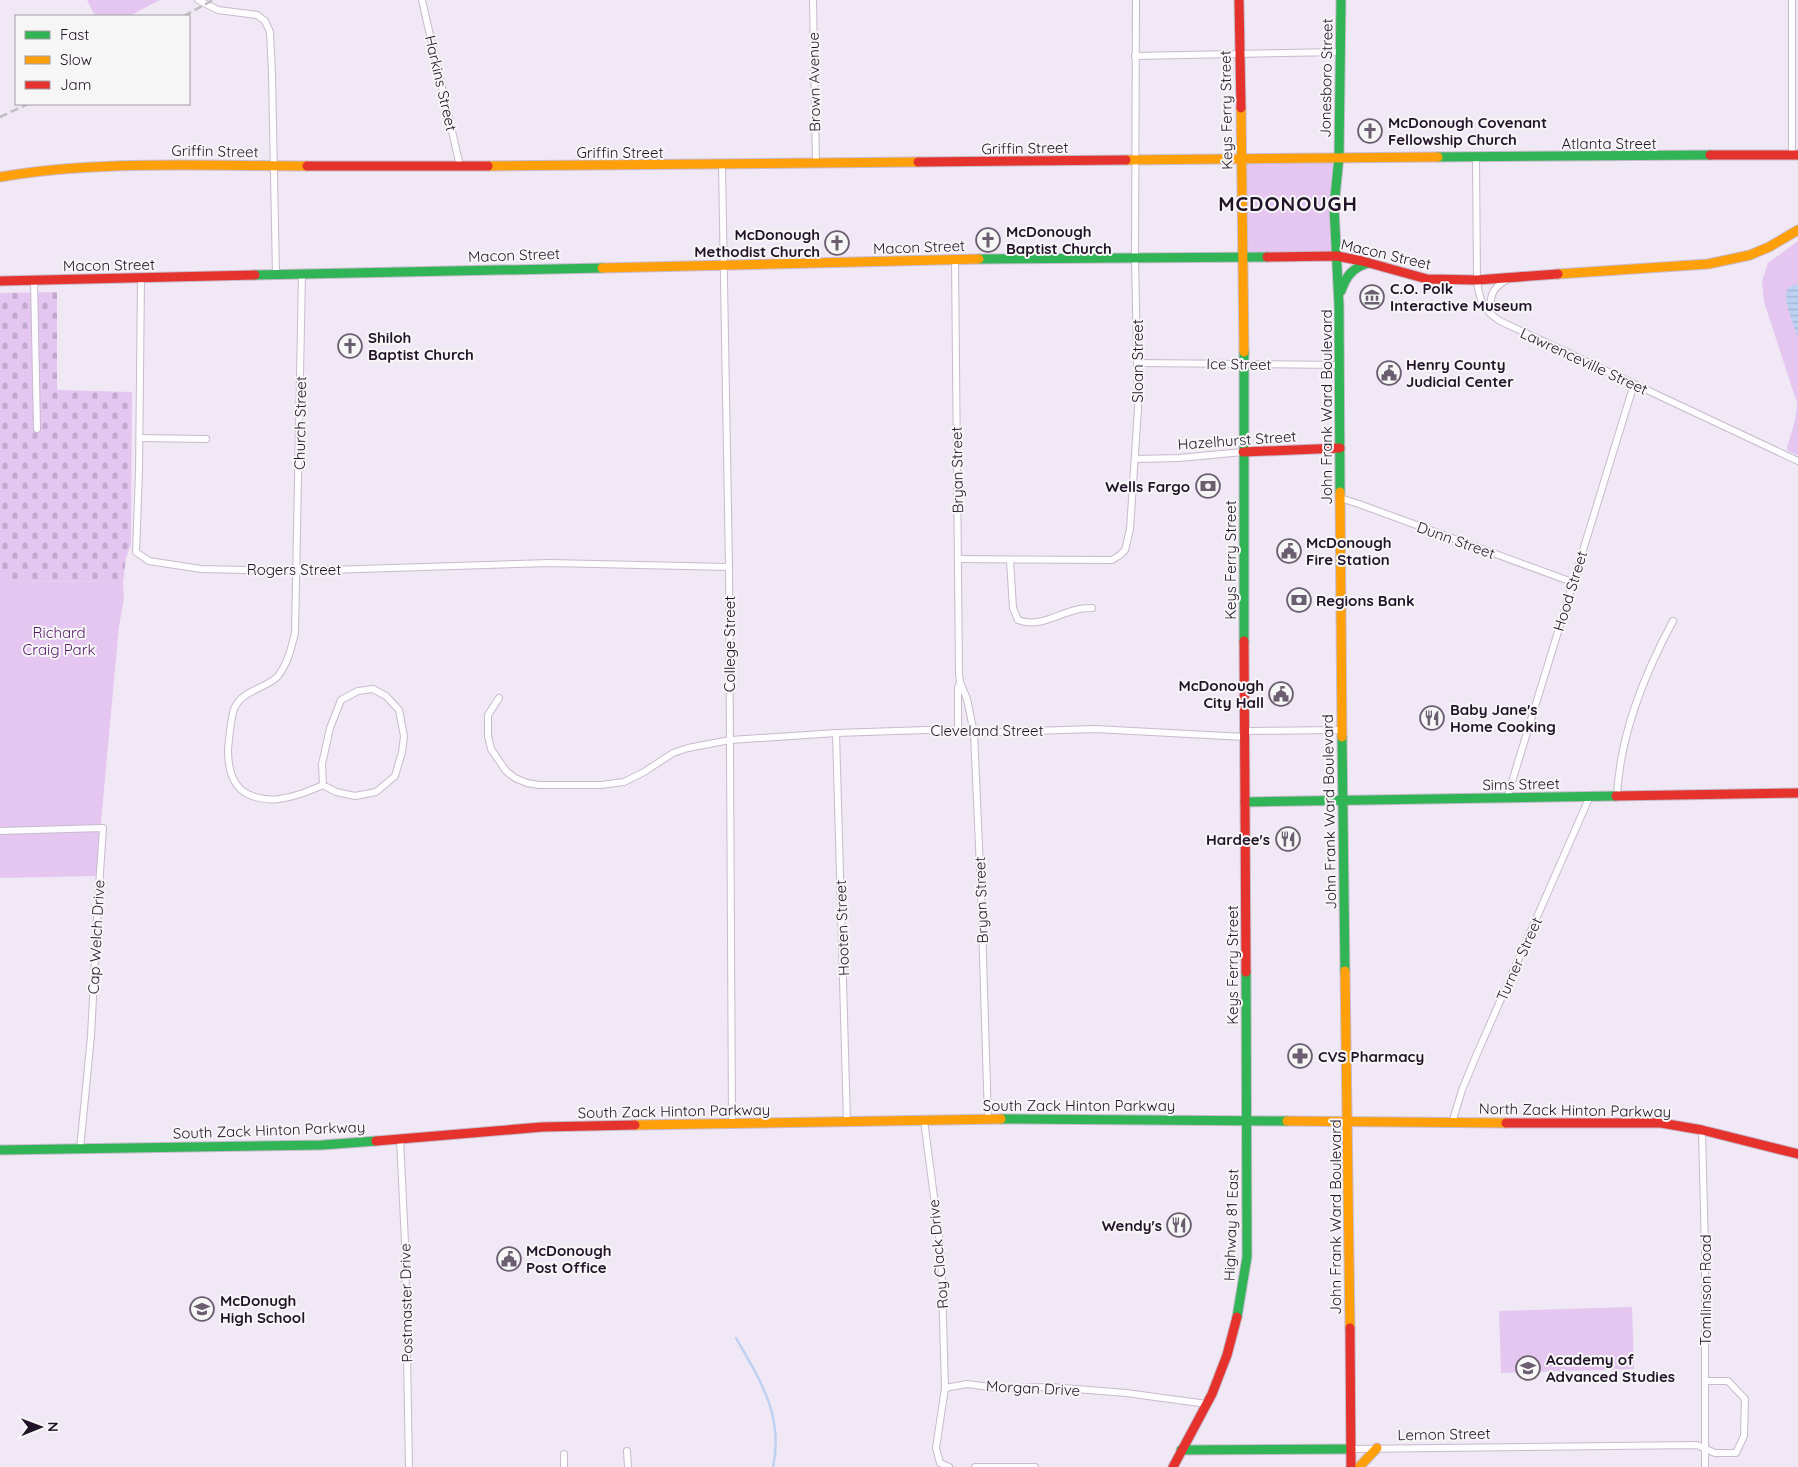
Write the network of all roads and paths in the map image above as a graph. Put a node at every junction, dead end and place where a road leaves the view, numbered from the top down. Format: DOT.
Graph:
graph roads {
  1 [pos="198,0"];
  2 [pos="422,0"];
  3 [pos="813,0"];
  4 [pos="1136,0"];
  5 [pos="1239,0"];
  6 [pos="1340,0"];
  7 [pos="1792,0"];
  8 [pos="1340,52"];
  9 [pos="1239,55"];
  10 [pos="1135,56"];
  11 [pos="1795,155"];
  12 [pos="1339,157"];
  13 [pos="1476,157"];
  14 [pos="1240,160"];
  15 [pos="1135,161"];
  16 [pos="816,164"];
  17 [pos="722,165"];
  18 [pos="274,166"];
  19 [pos="460,166"];
  20 [pos="0,177"];
  21 [pos="1798,230"];
  22 [pos="1337,256"];
  23 [pos="1136,257"];
  24 [pos="1244,257"];
  25 [pos="954,259"];
  26 [pos="1370,263"];
  27 [pos="723,264"];
  28 [pos="302,274"];
  29 [pos="276,275"];
  30 [pos="141,278"];
  31 [pos="1509,278"];
  32 [pos="34,280"];
  33 [pos="1477,280"];
  34 [pos="0,281"];
  35 [pos="1339,296"];
  36 [pos="1490,314"];
  37 [pos="1138,363"];
  38 [pos="1243,364"];
  39 [pos="1340,365"];
  40 [pos="1634,384"];
  41 [pos="37,429"];
  42 [pos="140,438"];
  43 [pos="206,439"];
  44 [pos="1340,448"];
  45 [pos="1243,452"];
  46 [pos="1136,458"];
  47 [pos="1798,461"];
  48 [pos="1340,498"];
  49 [pos="958,560"];
  50 [pos="1010,560"];
  51 [pos="729,567"];
  52 [pos="297,571"];
  53 [pos="1572,582"];
  54 [pos="1092,608"];
  55 [pos="1673,621"];
  56 [pos="960,682"];
  57 [pos="498,698"];
  58 [pos="958,730"];
  59 [pos="1342,730"];
  60 [pos="974,732"];
  61 [pos="836,733"];
  62 [pos="1245,734"];
  63 [pos="730,740"];
  64 [pos="323,785"];
  65 [pos="1798,793"];
  66 [pos="1590,796"];
  67 [pos="1617,796"];
  68 [pos="1507,798"];
  69 [pos="1342,800"];
  70 [pos="1245,802"];
  71 [pos="0,830"];
  72 [pos="988,1119"];
  73 [pos="924,1120"];
  74 [pos="1247,1120"];
  75 [pos="847,1122"];
  76 [pos="1348,1122"];
  77 [pos="732,1123"];
  78 [pos="1452,1123"];
  79 [pos="1702,1130"];
  80 [pos="400,1138"];
  81 [pos="80,1149"];
  82 [pos="0,1150"];
  83 [pos="1798,1154"];
  84 [pos="1705,1381"];
  85 [pos="945,1388"];
  86 [pos="1207,1404"];
  87 [pos="1377,1448"];
  88 [pos="1706,1449"];
  89 [pos="1181,1450"];
  90 [pos="1351,1450"];
  91 [pos="627,1451"];
  92 [pos="564,1454"];
  93 [pos="409,1467"];
  94 [pos="564,1467"];
  95 [pos="628,1467"];
  96 [pos="949,1467"];
  97 [pos="975,1467"];
  98 [pos="1035,1467"];
  99 [pos="1173,1467"];
  100 [pos="1351,1467"];
  101 [pos="1359,1467"];
  102 [pos="1705,1467"];
  1 -- 18 [label="street"];
  2 -- 19 [label="street, Harkins Street"];
  3 -- 16 [label="street, Brown Avenue"];
  4 -- 10 [label="street, Sloan Street"];
  5 -- 9 [label="main road, Keys Ferry Street"];
  6 -- 8 [label="main road, Jonesboro Street"];
  7 -- 11 [label="street"];
  8 -- 9 [label="street"];
  8 -- 12 [label="main road, Jonesboro Street"];
  9 -- 10 [label="street"];
  9 -- 14 [label="main road, Keys Ferry Street"];
  10 -- 15 [label="street, Sloan Street"];
  11 -- 13 [label="main road, Atlanta Street"];
  12 -- 13 [label="main road, Atlanta Street"];
  12 -- 14 [label="main road, Atlanta Street"];
  12 -- 22 [label="main road, John Frank Ward Boulevard"];
  13 -- 33 [label="street"];
  14 -- 15 [label="main road, Griffin Street"];
  14 -- 24 [label="main road, Keys Ferry Street"];
  15 -- 16 [label="main road, Griffin Street"];
  15 -- 23 [label="street, Sloan Street"];
  16 -- 17 [label="main road, Griffin Street"];
  17 -- 19 [label="main road, Griffin Street"];
  17 -- 27 [label="street, College Street"];
  18 -- 19 [label="main road, Griffin Street"];
  18 -- 20 [label="main road, Griffin Street"];
  18 -- 29 [label="street"];
  21 -- 31 [label="main road, Macon Street"];
  22 -- 24 [label="main road, Macon Street"];
  22 -- 26 [label="main road, Macon Street"];
  22 -- 35 [label="main road, John Frank Ward Boulevard"];
  23 -- 24 [label="main road, Macon Street"];
  23 -- 25 [label="main road, Macon Street"];
  23 -- 37 [label="street, Sloan Street"];
  24 -- 38 [label="main road, Keys Ferry Street"];
  25 -- 27 [label="main road, Macon Street"];
  25 -- 49 [label="street, Bryan Street"];
  26 -- 33 [label="main road, Macon Street"];
  26 -- 35 [label="main road"];
  27 -- 28 [label="main road, Macon Street"];
  27 -- 51 [label="street, College Street"];
  28 -- 29 [label="main road, Macon Street"];
  28 -- 52 [label="street, Church Street"];
  29 -- 30 [label="main road, Macon Street"];
  30 -- 32 [label="main road, Macon Street"];
  30 -- 42 [label="street, Rogers Street"];
  31 -- 33 [label="main road, Macon Street"];
  31 -- 36 [label="street"];
  32 -- 34 [label="main road, Macon Street"];
  32 -- 41 [label="street"];
  33 -- 36 [label="street"];
  35 -- 39 [label="main road, John Frank Ward Boulevard"];
  36 -- 40 [label="street, Lawrenceville Street"];
  37 -- 38 [label="street, Ice Street"];
  37 -- 46 [label="street, Sloan Street"];
  38 -- 39 [label="street, Ice Street"];
  38 -- 45 [label="main road, Keys Ferry Street"];
  39 -- 44 [label="main road, John Frank Ward Boulevard"];
  40 -- 47 [label="street, Lawrenceville Street"];
  40 -- 53 [label="street, Hood Street"];
  42 -- 43 [label="street"];
  42 -- 52 [label="street, Rogers Street"];
  44 -- 45 [label="main road, Hazelhurst Street"];
  44 -- 48 [label="main road, John Frank Ward Boulevard"];
  45 -- 46 [label="street, Hazelhurst Street"];
  45 -- 62 [label="main road, Keys Ferry Street"];
  46 -- 50 [label="street, Sloan Street"];
  48 -- 53 [label="street, Dunn Street"];
  48 -- 59 [label="main road, John Frank Ward Boulevard"];
  49 -- 50 [label="street, Sloan Street"];
  49 -- 56 [label="street, Bryan Street"];
  50 -- 54 [label="street"];
  51 -- 52 [label="street, Rogers Street"];
  51 -- 63 [label="street, College Street"];
  52 -- 64 [label="street, Church Street"];
  53 -- 68 [label="street, Hood Street"];
  55 -- 67 [label="street"];
  56 -- 58 [label="street, Bryan Street"];
  56 -- 60 [label="street, Bryan Street"];
  57 -- 63 [label="street, Cleveland Street"];
  58 -- 60 [label="street, Cleveland Street"];
  58 -- 61 [label="street, Cleveland Street"];
  59 -- 62 [label="street, Cleveland Street"];
  59 -- 69 [label="main road, John Frank Ward Boulevard"];
  60 -- 62 [label="street, Cleveland Street"];
  60 -- 72 [label="street, Bryan Street"];
  61 -- 63 [label="street, Cleveland Street"];
  61 -- 75 [label="street, Hooten Street"];
  62 -- 70 [label="main road, Keys Ferry Street"];
  63 -- 77 [label="street, College Street"];
  64 -- 64 [label="street"];
  65 -- 67 [label="main road, Sims Street"];
  66 -- 67 [label="main road, Sims Street"];
  66 -- 68 [label="main road, Sims Street"];
  66 -- 78 [label="street, Turner Street"];
  68 -- 69 [label="main road, Sims Street"];
  69 -- 70 [label="main road, Sims Street"];
  69 -- 76 [label="main road, John Frank Ward Boulevard"];
  70 -- 74 [label="main road, Keys Ferry Street"];
  71 -- 81 [label="street, Cap Welch Drive"];
  72 -- 73 [label="main road, South Zack Hinton Parkway"];
  72 -- 74 [label="main road, South Zack Hinton Parkway"];
  73 -- 75 [label="main road, South Zack Hinton Parkway"];
  73 -- 85 [label="street, Roy Clack Drive"];
  74 -- 76 [label="main road, South Zack Hinton Parkway"];
  74 -- 86 [label="main road, Highway 81 East"];
  75 -- 77 [label="main road, South Zack Hinton Parkway"];
  76 -- 78 [label="main road, North Zack Hinton Parkway"];
  76 -- 90 [label="main road, John Frank Ward Boulevard"];
  77 -- 80 [label="main road, South Zack Hinton Parkway"];
  78 -- 79 [label="main road, North Zack Hinton Parkway"];
  79 -- 83 [label="main road, North Zack Hinton Parkway"];
  79 -- 84 [label="street, Tomlinson Road"];
  80 -- 81 [label="main road, South Zack Hinton Parkway"];
  80 -- 93 [label="street, Postmaster Drive"];
  81 -- 82 [label="main road, South Zack Hinton Parkway"];
  84 -- 88 [label="street, Tomlinson Road"];
  84 -- 88 [label="street, Lemon Street"];
  85 -- 86 [label="street, Morgan Drive"];
  85 -- 96 [label="street"];
  86 -- 89 [label="main road, Highway 81 East"];
  87 -- 88 [label="street, Lemon Street"];
  87 -- 90 [label="street, Lemon Street"];
  87 -- 101 [label="main road"];
  88 -- 102 [label="street, Tomlinson Road"];
  89 -- 90 [label="main road, Lemon Street"];
  89 -- 99 [label="main road, Highway 81 East"];
  90 -- 100 [label="main road, John Frank Ward Boulevard"];
  91 -- 95 [label="street"];
  92 -- 94 [label="street"];
  97 -- 98 [label="street"];
}
